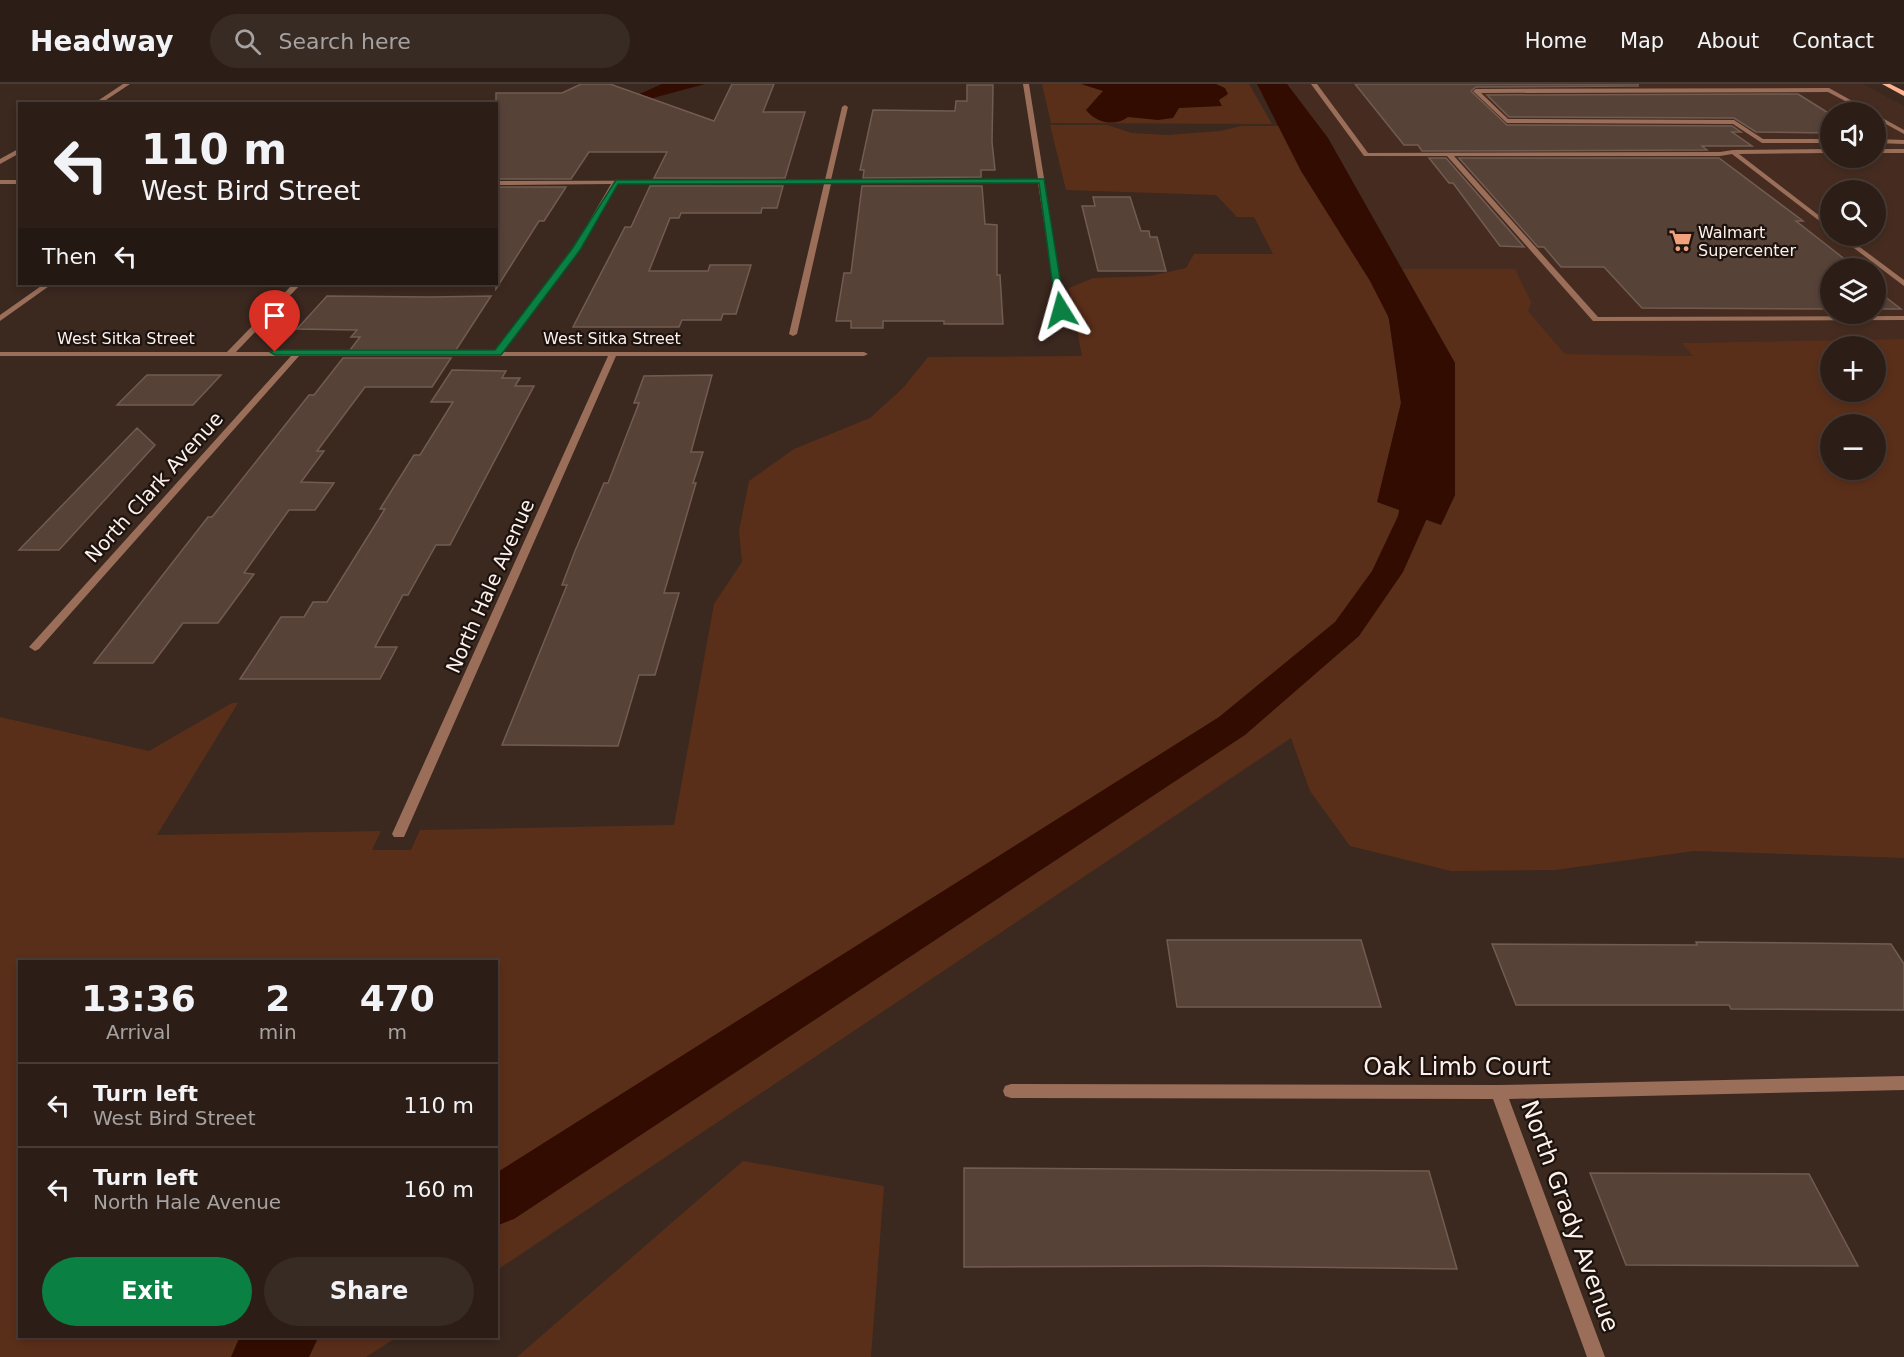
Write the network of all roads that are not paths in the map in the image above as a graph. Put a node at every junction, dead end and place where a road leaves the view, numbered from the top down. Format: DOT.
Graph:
graph roads {
  1 [pos="127,84"];
  2 [pos="1026,84"];
  3 [pos="1314,84"];
  4 [pos="1885,84"];
  5 [pos="1904,94"];
  6 [pos="98,102"];
  7 [pos="1851,102"];
  8 [pos="845,107"];
  9 [pos="1886,122"];
  10 [pos="1904,132"];
  11 [pos="1820,141"];
  12 [pos="1886,141"];
  13 [pos="1904,142"];
  14 [pos="18,151"];
  15 [pos="1820,151"];
  16 [pos="1886,151"];
  17 [pos="1904,151"];
  18 [pos="1733,152"];
  19 [pos="1449,154"];
  20 [pos="0,162"];
  21 [pos="1042,181"];
  22 [pos="0,182"];
  23 [pos="18,182"];
  24 [pos="616,182"];
  25 [pos="829,182"];
  26 [pos="498,183"];
  27 [pos="1820,219"];
  28 [pos="1854,246"];
  29 [pos="1904,284"];
  30 [pos="47,285"];
  31 [pos="296,285"];
  32 [pos="1061,310"];
  33 [pos="1904,318"];
  34 [pos="0,319"];
  35 [pos="793,334"];
  36 [pos="231,352"];
  37 [pos="299,352"];
  38 [pos="498,353"];
  39 [pos="0,354"];
  40 [pos="613,354"];
  41 [pos="864,354"];
  42 [pos="35,646"];
  43 [pos="399,834"];
  44 [pos="1904,1083"];
  45 [pos="1011,1091"];
  46 [pos="1498,1092"];
  47 [pos="1596,1357"];
  1 -- 6 [label="street"];
  2 -- 21 [label="street"];
  3 -- 19 [label="street"];
  4 -- 5 [label="main road"];
  7 -- 11 [label="street"];
  8 -- 25 [label="street"];
  9 -- 10 [label="street"];
  12 -- 13 [label="street"];
  14 -- 20 [label="street"];
  15 -- 18 [label="street"];
  16 -- 17 [label="street"];
  18 -- 19 [label="street"];
  18 -- 27 [label="street"];
  19 -- 33 [label="street"];
  21 -- 25 [label="street"];
  21 -- 32 [label="street"];
  22 -- 23 [label="street"];
  24 -- 25 [label="street"];
  24 -- 26 [label="street"];
  24 -- 38 [label="street"];
  25 -- 35 [label="street"];
  28 -- 29 [label="street"];
  30 -- 34 [label="street"];
  31 -- 36 [label="street"];
  36 -- 37 [label="street, West Sitka Street"];
  36 -- 39 [label="street, West Sitka Street"];
  37 -- 38 [label="street, West Sitka Street"];
  37 -- 42 [label="street, North Clark Avenue"];
  38 -- 40 [label="street, West Sitka Street"];
  40 -- 41 [label="street, West Sitka Street"];
  40 -- 43 [label="street, North Hale Avenue"];
  44 -- 46 [label="street, Oak Limb Court"];
  45 -- 46 [label="street, Oak Limb Court"];
  46 -- 47 [label="street, North Grady Avenue"];
}
